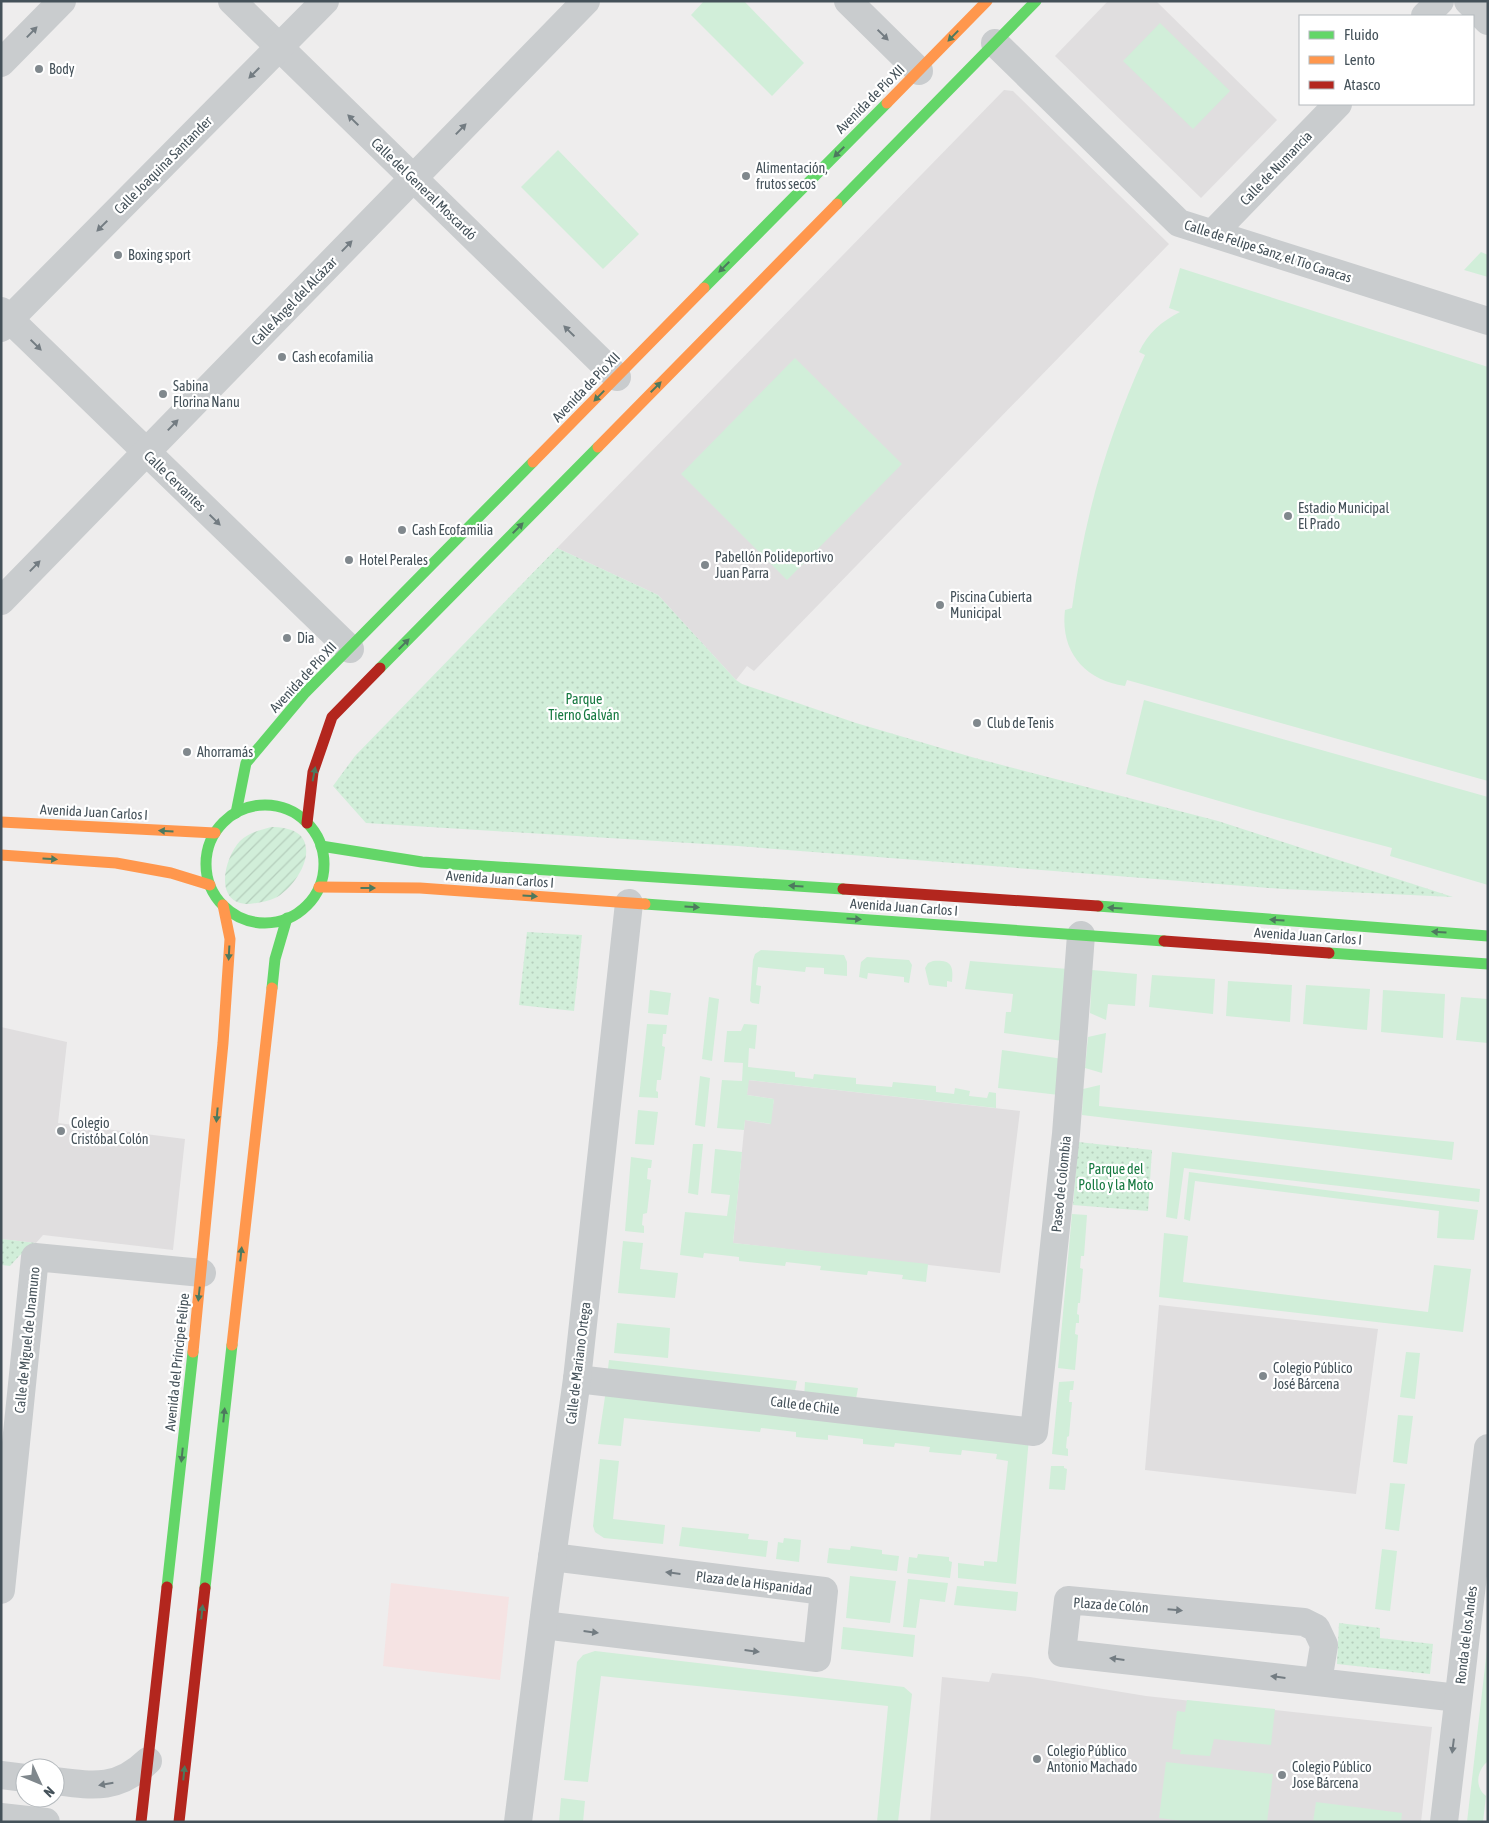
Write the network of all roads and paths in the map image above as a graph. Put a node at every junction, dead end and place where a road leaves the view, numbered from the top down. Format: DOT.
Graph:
graph roads {
  1 [pos="62,1"];
  2 [pos="232,1"];
  3 [pos="325,1"];
  4 [pos="586,1"];
  5 [pos="848,1"];
  6 [pos="987,1"];
  7 [pos="1036,1"];
  8 [pos="1440,1"];
  9 [pos="1468,1"];
  10 [pos="1426,15"];
  11 [pos="1488,21"];
  12 [pos="995,43"];
  13 [pos="279,48"];
  14 [pos="1,63"];
  15 [pos="919,71"];
  16 [pos="1337,105"];
  17 [pos="412,178"];
  18 [pos="1214,233"];
  19 [pos="4,320"];
  20 [pos="1488,321"];
  21 [pos="616,378"];
  22 [pos="146,453"];
  23 [pos="1,601"];
  24 [pos="350,649"];
  25 [pos="236,813"];
  26 [pos="6,818"];
  27 [pos="307,822"];
  28 [pos="215,833"];
  29 [pos="321,846"];
  30 [pos="1,855"];
  31 [pos="210,885"];
  32 [pos="319,887"];
  33 [pos="629,903"];
  34 [pos="223,905"];
  35 [pos="287,918"];
  36 [pos="1080,935"];
  37 [pos="1488,936"];
  38 [pos="1488,964"];
  39 [pos="202,1273"];
  40 [pos="577,1379"];
  41 [pos="1034,1432"];
  42 [pos="1488,1448"];
  43 [pos="552,1558"];
  44 [pos="1,1590"];
  45 [pos="543,1625"];
  46 [pos="1323,1682"];
  47 [pos="1458,1698"];
  48 [pos="148,1761"];
  49 [pos="1,1775"];
  50 [pos="15,1777"];
  51 [pos="65,1782"];
  52 [pos="1,1817"];
  53 [pos="46,1822"];
  54 [pos="141,1822"];
  55 [pos="179,1822"];
  56 [pos="518,1822"];
  57 [pos="1444,1822"];
  14 -- 1 [label="street, one-way"];
  2 -- 13 [label="street, Calle del General Moscardó"];
  3 -- 13 [label="street, Calle Joaquina Santander"];
  17 -- 4 [label="street, Calle Ángel del Alcázar, one-way"];
  5 -- 15 [label="street, one-way"];
  6 -- 15 [label="street, Avenida de Pío XII, one-way"];
  7 -- 12 [label="street"];
  8 -- 10 [label="street"];
  9 -- 11 [label="street"];
  12 -- 18 [label="street, Calle de Felipe Sanz, el Tío Caracas"];
  27 -- 12 [label="street, one-way"];
  17 -- 13 [label="street, Calle del General Moscardó, one-way"];
  13 -- 19 [label="street, Calle Joaquina Santander, one-way"];
  15 -- 21 [label="street, Avenida de Pío XII, one-way"];
  16 -- 18 [label="street, Calle de Numancia"];
  21 -- 17 [label="street, Calle del General Moscardó, one-way"];
  22 -- 17 [label="street, Calle Ángel del Alcázar, one-way"];
  18 -- 20 [label="street, Calle de Felipe Sanz, el Tío Caracas"];
  19 -- 22 [label="street, Calle Cervantes, one-way"];
  21 -- 24 [label="street, Avenida de Pío XII, one-way"];
  23 -- 22 [label="street, Calle Ángel del Alcázar, one-way"];
  22 -- 24 [label="street, Calle Cervantes, one-way"];
  24 -- 25 [label="street, Avenida de Pío XII"];
  25 -- 27 [label="street"];
  25 -- 28 [label="street"];
  28 -- 26 [label="street, Avenida Juan Carlos I, one-way"];
  27 -- 29 [label="street"];
  28 -- 31 [label="street"];
  29 -- 32 [label="street"];
  37 -- 29 [label="street, Avenida Juan Carlos I, one-way"];
  30 -- 31 [label="street, one-way"];
  31 -- 34 [label="street"];
  32 -- 33 [label="street, Avenida Juan Carlos I, one-way"];
  32 -- 35 [label="street"];
  33 -- 36 [label="street, Avenida Juan Carlos I, one-way"];
  33 -- 40 [label="street, Calle de Mariano Ortega"];
  34 -- 35 [label="street"];
  34 -- 39 [label="street, Avenida del Príncipe Felipe, one-way"];
  55 -- 35 [label="street, one-way"];
  36 -- 38 [label="street, Avenida Juan Carlos I"];
  36 -- 41 [label="street, Paseo de Colombia"];
  39 -- 44 [label="street, Calle de Miguel de Unamuno"];
  39 -- 48 [label="street, Avenida del Príncipe Felipe, one-way"];
  40 -- 41 [label="street, Calle de Chile"];
  40 -- 43 [label="street, Calle de Mariano Ortega"];
  42 -- 47 [label="street, Ronda de los Andes"];
  43 -- 45 [label="street, Calle de Mariano Ortega"];
  45 -- 43 [label="street, Plaza de la Hispanidad, one-way"];
  45 -- 56 [label="street, Calle de Mariano Ortega"];
  46 -- 46 [label="street, Plaza de Colón, one-way"];
  46 -- 47 [label="street, Plaza de Colón"];
  47 -- 57 [label="street, Ronda de los Andes, one-way"];
  48 -- 51 [label="street, one-way"];
  48 -- 54 [label="street, Avenida del Príncipe Felipe"];
  49 -- 50 [label="street"];
  52 -- 53 [label="street"];
}
